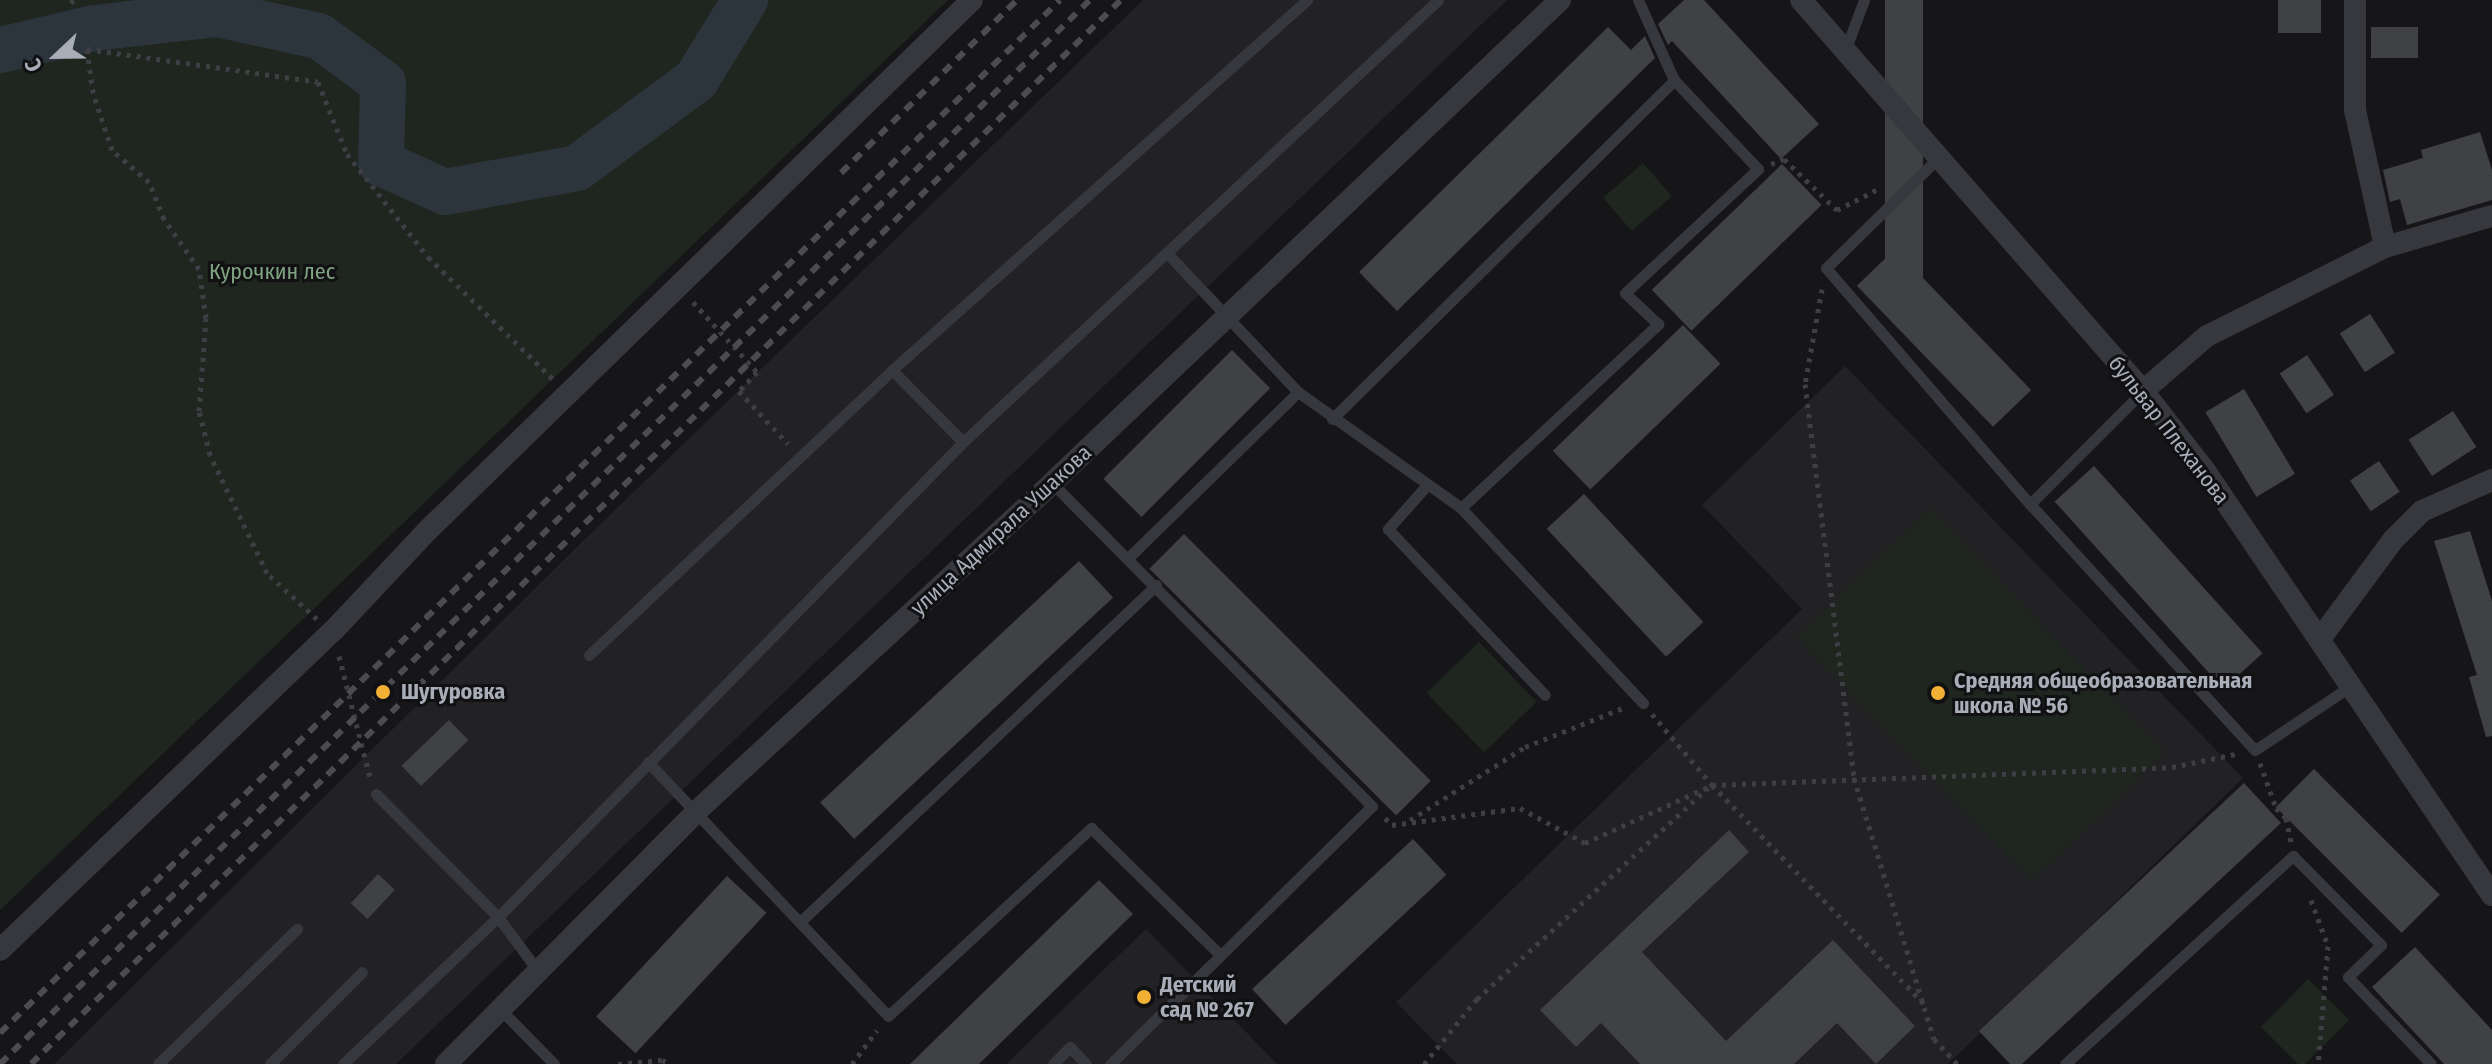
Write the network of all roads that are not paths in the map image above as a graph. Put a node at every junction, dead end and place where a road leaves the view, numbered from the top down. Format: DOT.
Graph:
graph roads {
  1 [pos="972,0"];
  2 [pos="1307,0"];
  3 [pos="1438,0"];
  4 [pos="1560,0"];
  5 [pos="1638,0"];
  6 [pos="1801,0"];
  7 [pos="1864,0"];
  8 [pos="2355,0"];
  9 [pos="1846,48"];
  10 [pos="1674,80"];
  11 [pos="1939,157"];
  12 [pos="2492,216"];
  13 [pos="2385,247"];
  14 [pos="1167,253"];
  15 [pos="1226,319"];
  16 [pos="892,370"];
  17 [pos="2143,391"];
  18 [pos="1298,392"];
  19 [pos="1332,419"];
  20 [pos="963,442"];
  21 [pos="2492,480"];
  22 [pos="1052,483"];
  23 [pos="1427,485"];
  24 [pos="2030,504"];
  25 [pos="1461,508"];
  26 [pos="1129,557"];
  27 [pos="1156,585"];
  28 [pos="2320,639"];
  29 [pos="589,655"];
  30 [pos="2351,686"];
  31 [pos="1545,695"];
  32 [pos="1643,703"];
  33 [pos="648,762"];
  34 [pos="376,794"];
  35 [pos="698,810"];
  36 [pos="2492,895"];
  37 [pos="498,917"];
  38 [pos="801,921"];
  39 [pos="297,929"];
  40 [pos="0,950"];
  41 [pos="1218,953"];
  42 [pos="538,971"];
  43 [pos="362,972"];
  44 [pos="500,1009"];
  45 [pos="158,1064"];
  46 [pos="270,1064"];
  47 [pos="343,1064"];
  48 [pos="446,1064"];
  49 [pos="554,1064"];
  50 [pos="1053,1064"];
  51 [pos="1086,1064"];
  52 [pos="1110,1064"];
  53 [pos="2065,1064"];
  54 [pos="2431,1064"];
  1 -- 40 [label="street"];
  2 -- 16 [label="lane"];
  3 -- 14 [label="lane"];
  4 -- 15 [label="street, улица Адмирала Ушакова"];
  5 -- 10 [label="lane"];
  6 -- 9 [label="street, бульвар Плеханова"];
  7 -- 9 [label="lane"];
  8 -- 13 [label="street"];
  9 -- 11 [label="street, бульвар Плеханова"];
  10 -- 19 [label="lane"];
  10 -- 25 [label="lane"];
  11 -- 17 [label="street, бульвар Плеханова"];
  11 -- 24 [label="lane"];
  12 -- 13 [label="street"];
  13 -- 17 [label="street"];
  14 -- 15 [label="lane"];
  14 -- 20 [label="lane"];
  15 -- 18 [label="lane"];
  15 -- 22 [label="street, улица Адмирала Ушакова"];
  16 -- 20 [label="lane"];
  16 -- 29 [label="lane"];
  17 -- 24 [label="lane"];
  17 -- 28 [label="street, бульвар Плеханова"];
  18 -- 19 [label="lane"];
  18 -- 26 [label="lane"];
  19 -- 23 [label="lane"];
  20 -- 33 [label="lane"];
  21 -- 28 [label="street"];
  22 -- 26 [label="lane"];
  22 -- 35 [label="street, улица Адмирала Ушакова"];
  23 -- 25 [label="lane"];
  23 -- 31 [label="lane"];
  24 -- 30 [label="lane"];
  25 -- 32 [label="lane"];
  26 -- 27 [label="lane"];
  27 -- 38 [label="lane"];
  27 -- 41 [label="lane"];
  28 -- 30 [label="street, бульвар Плеханова"];
  30 -- 36 [label="street, бульвар Плеханова"];
  33 -- 35 [label="lane"];
  33 -- 37 [label="lane"];
  34 -- 37 [label="lane"];
  35 -- 38 [label="lane"];
  35 -- 42 [label="street, улица Адмирала Ушакова"];
  37 -- 42 [label="lane"];
  37 -- 47 [label="lane"];
  38 -- 41 [label="lane"];
  39 -- 45 [label="lane"];
  41 -- 52 [label="lane"];
  42 -- 44 [label="street, улица Адмирала Ушакова"];
  43 -- 46 [label="lane"];
  44 -- 48 [label="street, улица Адмирала Ушакова"];
  44 -- 49 [label="lane"];
  50 -- 51 [label="lane"];
  53 -- 54 [label="lane"];
}
